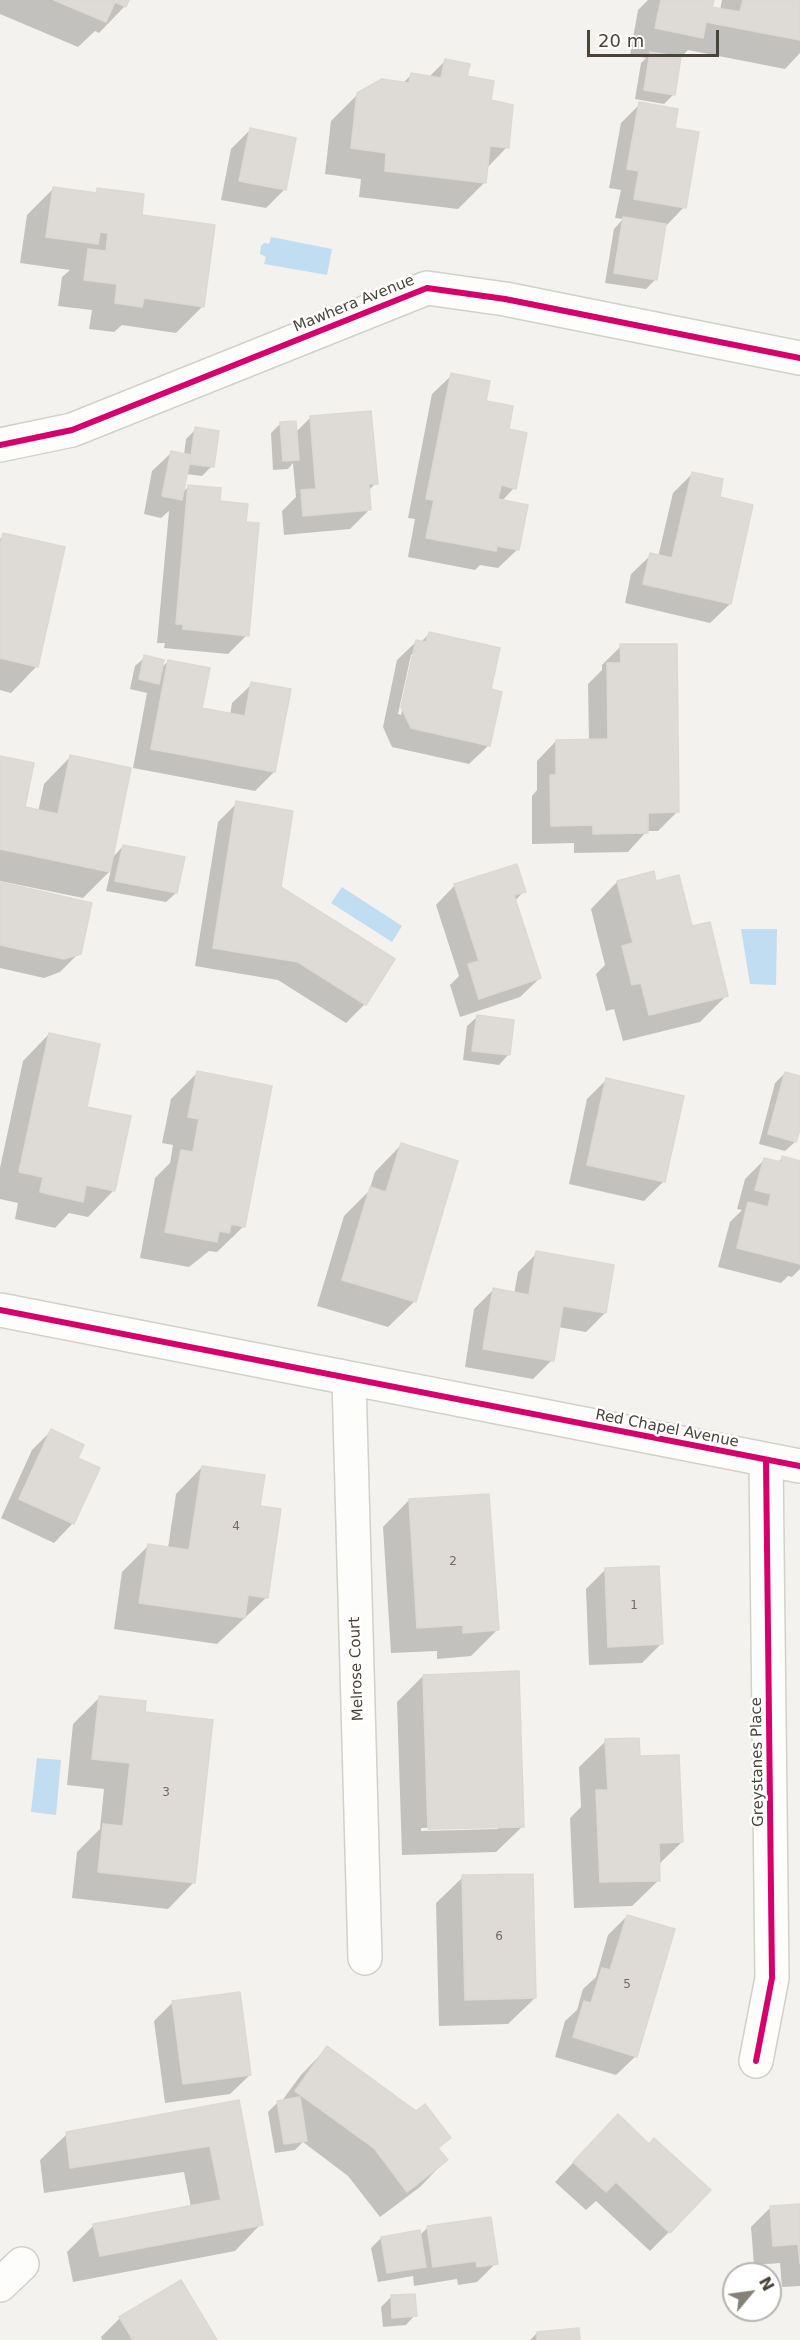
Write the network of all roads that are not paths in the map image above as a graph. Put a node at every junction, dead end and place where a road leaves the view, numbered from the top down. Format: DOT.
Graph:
graph roads {
  1 [pos="800,358"];
  2 [pos="0,445"];
  3 [pos="0,1310"];
  4 [pos="349,1380"];
  5 [pos="766,1460"];
  6 [pos="800,1466"];
  7 [pos="364,1958"];
  8 [pos="756,2061"];
  1 -- 2 [label="street, Mawhera Avenue"];
  3 -- 4 [label="street, Red Chapel Avenue"];
  4 -- 5 [label="street, Red Chapel Avenue"];
  4 -- 7 [label="street, Melrose Court"];
  5 -- 6 [label="street, Red Chapel Avenue"];
  5 -- 8 [label="street, Greystanes Place"];
}
